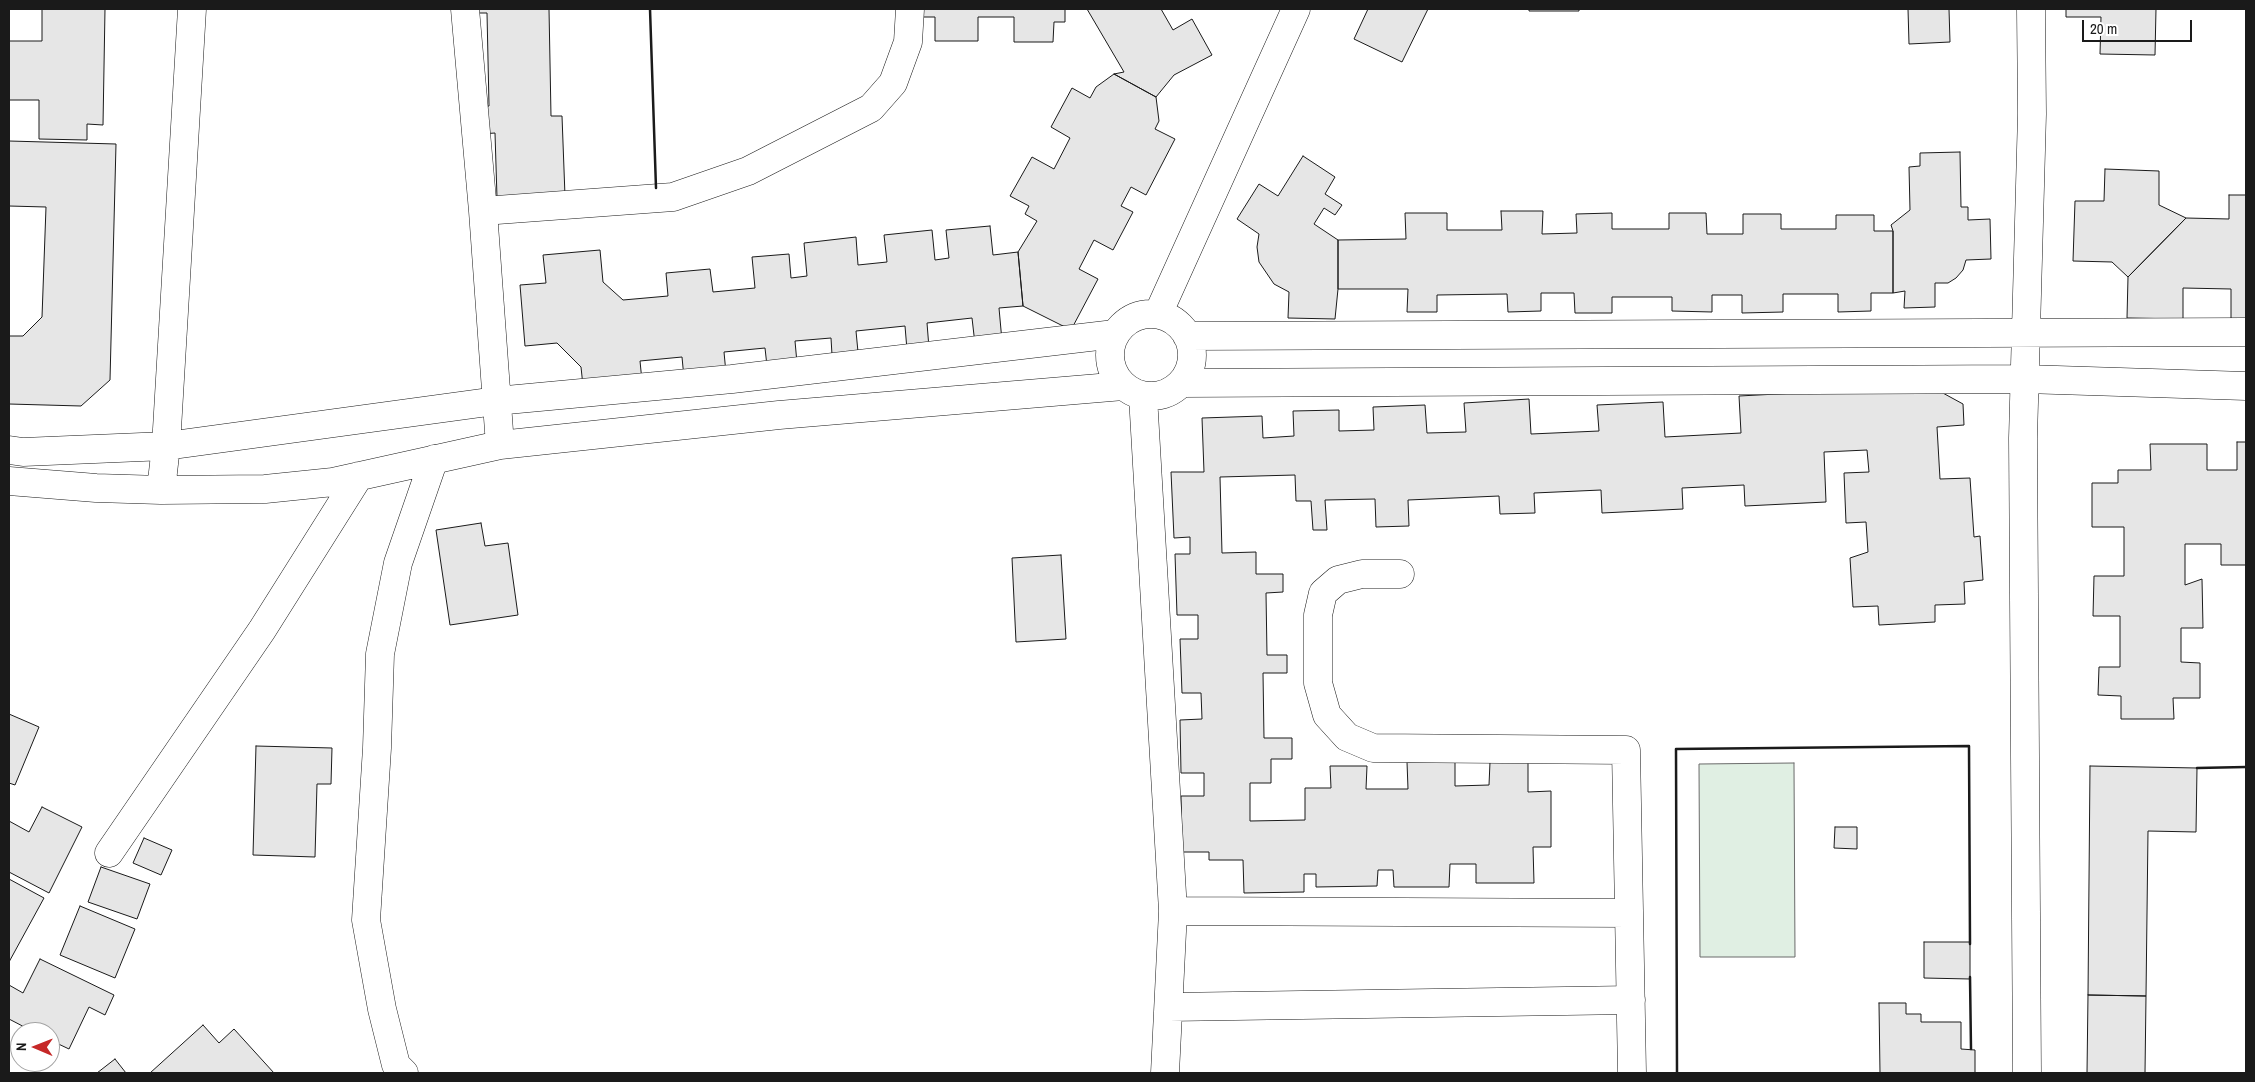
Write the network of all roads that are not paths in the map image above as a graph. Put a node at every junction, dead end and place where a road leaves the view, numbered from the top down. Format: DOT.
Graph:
graph roads {
  1 [pos="192,9"];
  2 [pos="464,9"];
  3 [pos="910,9"];
  4 [pos="1296,9"];
  5 [pos="2031,9"];
  6 [pos="483,211"];
  7 [pos="1158,314"];
  8 [pos="2026,332"];
  9 [pos="2246,332"];
  10 [pos="1115,334"];
  11 [pos="1187,336"];
  12 [pos="2025,379"];
  13 [pos="1181,383"];
  14 [pos="2246,386"];
  15 [pos="1133,391"];
  16 [pos="496,401"];
  17 [pos="500,445"];
  18 [pos="166,446"];
  19 [pos="9,450"];
  20 [pos="434,459"];
  21 [pos="360,476"];
  22 [pos="9,481"];
  23 [pos="161,490"];
  24 [pos="1400,574"];
  25 [pos="109,853"];
  26 [pos="1173,911"];
  27 [pos="1629,913"];
  28 [pos="1631,1000"];
  29 [pos="1169,1007"];
  30 [pos="404,1073"];
  31 [pos="1165,1073"];
  32 [pos="1632,1073"];
  33 [pos="2027,1073"];
  1 -- 18 [label="street"];
  2 -- 6 [label="street"];
  3 -- 6 [label="street"];
  4 -- 7 [label="street"];
  5 -- 8 [label="street"];
  6 -- 16 [label="street"];
  7 -- 10 [label="street"];
  7 -- 11 [label="street"];
  8 -- 9 [label="street"];
  8 -- 11 [label="street"];
  8 -- 12 [label="street"];
  10 -- 15 [label="street"];
  10 -- 16 [label="street"];
  11 -- 13 [label="street"];
  12 -- 13 [label="street"];
  12 -- 14 [label="street"];
  12 -- 33 [label="street"];
  13 -- 15 [label="street"];
  15 -- 17 [label="street"];
  15 -- 26 [label="street"];
  16 -- 17 [label="street"];
  16 -- 18 [label="street"];
  17 -- 20 [label="street"];
  18 -- 19 [label="street"];
  18 -- 23 [label="street"];
  20 -- 21 [label="street"];
  20 -- 30 [label="street"];
  21 -- 23 [label="street"];
  21 -- 25 [label="street"];
  22 -- 23 [label="street"];
  24 -- 27 [label="street"];
  26 -- 27 [label="street"];
  26 -- 29 [label="street"];
  27 -- 28 [label="street"];
  28 -- 29 [label="street"];
  28 -- 32 [label="street"];
  29 -- 31 [label="street"];
}
